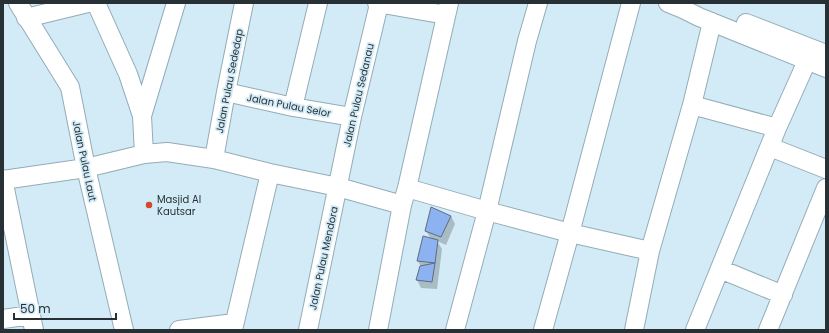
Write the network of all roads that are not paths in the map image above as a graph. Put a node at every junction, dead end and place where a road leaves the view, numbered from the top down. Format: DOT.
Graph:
graph roads {
  1 [pos="88,3"];
  2 [pos="96,3"];
  3 [pos="244,3"];
  4 [pos="318,3"];
  5 [pos="378,3"];
  6 [pos="538,3"];
  7 [pos="631,3"];
  8 [pos="172,4"];
  9 [pos="676,6"];
  10 [pos="447,9"];
  11 [pos="22,10"];
  12 [pos="712,22"];
  13 [pos="826,54"];
  14 [pos="807,61"];
  15 [pos="826,68"];
  16 [pos="226,92"];
  17 [pos="692,105"];
  18 [pos="293,107"];
  19 [pos="142,116"];
  20 [pos="352,117"];
  21 [pos="776,128"];
  22 [pos="770,147"];
  23 [pos="144,154"];
  24 [pos="214,159"];
  25 [pos="86,168"];
  26 [pos="826,169"];
  27 [pos="270,173"];
  28 [pos="3,180"];
  29 [pos="338,187"];
  30 [pos="407,188"];
  31 [pos="826,188"];
  32 [pos="402,205"];
  33 [pos="487,212"];
  34 [pos="570,233"];
  35 [pos="650,251"];
  36 [pos="11,255"];
  37 [pos="720,269"];
  38 [pos="783,295"];
  39 [pos="3,319"];
  40 [pos="33,322"];
  41 [pos="234,326"];
  42 [pos="5,330"];
  43 [pos="124,330"];
  44 [pos="179,330"];
  45 [pos="308,330"];
  46 [pos="378,330"];
  47 [pos="455,330"];
  48 [pos="543,330"];
  49 [pos="634,330"];
  50 [pos="694,330"];
  51 [pos="768,330"];
  1 -- 11 [label="street"];
  2 -- 19 [label="street"];
  3 -- 16 [label="street, Jalan Pulau Sededap"];
  4 -- 18 [label="street"];
  5 -- 10 [label="street"];
  5 -- 20 [label="street, Jalan Pulau Sedanau"];
  6 -- 33 [label="street"];
  7 -- 34 [label="street"];
  8 -- 19 [label="street"];
  9 -- 12 [label="street"];
  9 -- 13 [label="street"];
  10 -- 30 [label="street"];
  11 -- 25 [label="street, Jalan Pulau Laut"];
  12 -- 14 [label="street"];
  12 -- 17 [label="street"];
  14 -- 15 [label="street"];
  14 -- 21 [label="street"];
  16 -- 18 [label="street, Jalan Pulau Selor"];
  16 -- 24 [label="street, Jalan Pulau Sededap"];
  17 -- 21 [label="street"];
  17 -- 35 [label="street"];
  18 -- 20 [label="street, Jalan Pulau Selor"];
  19 -- 23 [label="street"];
  20 -- 29 [label="street, Jalan Pulau Sedanau"];
  21 -- 22 [label="street"];
  22 -- 26 [label="street"];
  22 -- 37 [label="street"];
  23 -- 24 [label="street"];
  23 -- 25 [label="street"];
  24 -- 27 [label="street"];
  25 -- 28 [label="street"];
  25 -- 43 [label="street, Jalan Pulau Laut"];
  27 -- 29 [label="street"];
  27 -- 41 [label="street"];
  28 -- 36 [label="street"];
  29 -- 32 [label="street"];
  29 -- 45 [label="street, Jalan Pulau Mendora"];
  30 -- 32 [label="street"];
  30 -- 33 [label="street"];
  31 -- 38 [label="street"];
  32 -- 46 [label="street"];
  33 -- 34 [label="street"];
  33 -- 47 [label="street"];
  34 -- 35 [label="street"];
  34 -- 48 [label="street"];
  35 -- 49 [label="street"];
  36 -- 40 [label="street"];
  37 -- 38 [label="street"];
  37 -- 50 [label="street"];
  38 -- 51 [label="street"];
  39 -- 40 [label="street"];
  39 -- 42 [label="street"];
  41 -- 44 [label="street"];
}
